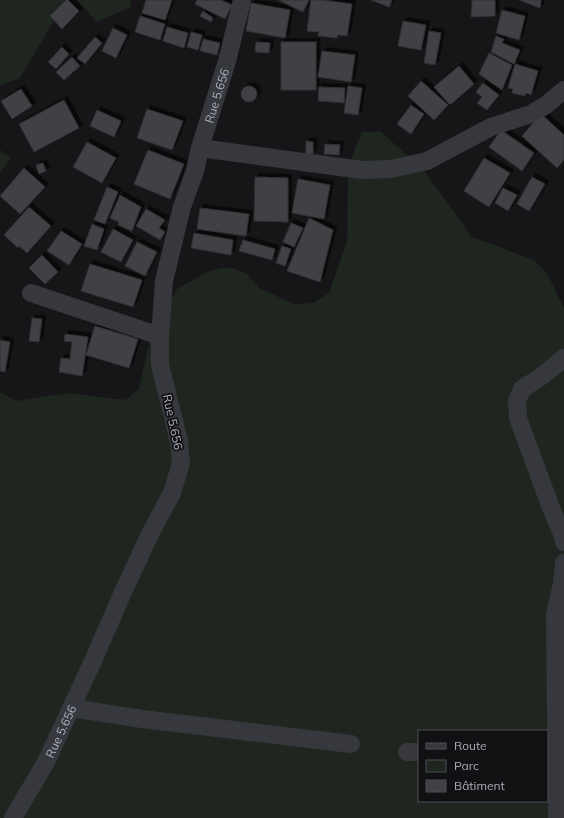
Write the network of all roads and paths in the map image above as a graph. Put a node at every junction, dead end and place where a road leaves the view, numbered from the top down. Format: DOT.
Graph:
graph roads {
  1 [pos="242,0"];
  2 [pos="564,90"];
  3 [pos="200,148"];
  4 [pos="31,293"];
  5 [pos="160,336"];
  6 [pos="564,358"];
  7 [pos="564,538"];
  8 [pos="564,563"];
  9 [pos="71,708"];
  10 [pos="351,744"];
  11 [pos="552,754"];
  12 [pos="13,818"];
  13 [pos="557,818"];
  1 -- 3 [label="street, Rue 5.656"];
  2 -- 3 [label="street"];
  3 -- 5 [label="street, Rue 5.656"];
  4 -- 5 [label="street"];
  5 -- 9 [label="street, Rue 5.656"];
  6 -- 7 [label="street"];
  8 -- 11 [label="street"];
  9 -- 10 [label="street"];
  9 -- 12 [label="street, Rue 5.656"];
  11 -- 13 [label="street"];
}
